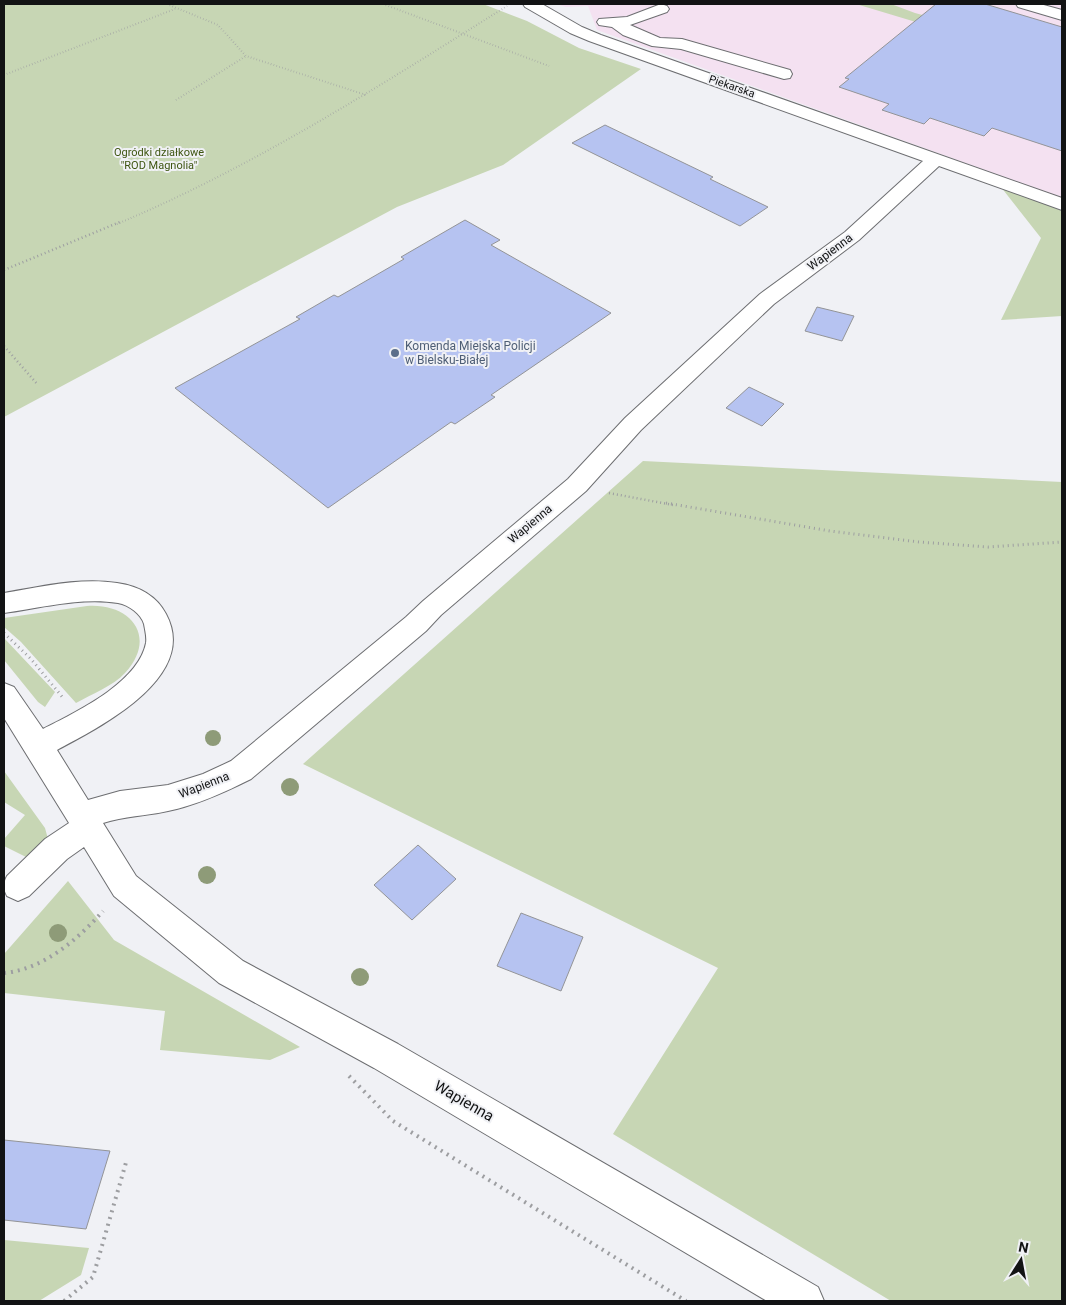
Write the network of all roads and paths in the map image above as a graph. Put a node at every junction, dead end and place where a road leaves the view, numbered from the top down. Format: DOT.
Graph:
graph roads {
  1 [pos="167,4"];
  2 [pos="383,4"];
  3 [pos="510,4"];
  4 [pos="531,4"];
  5 [pos="1024,4"];
  6 [pos="176,9"];
  7 [pos="661,9"];
  8 [pos="1062,15"];
  9 [pos="557,19"];
  10 [pos="616,23"];
  11 [pos="462,34"];
  12 [pos="246,56"];
  13 [pos="549,66"];
  14 [pos="784,74"];
  15 [pos="4,75"];
  16 [pos="366,94"];
  17 [pos="176,100"];
  18 [pos="937,158"];
  19 [pos="1062,204"];
  20 [pos="4,270"];
  21 [pos="4,346"];
  22 [pos="38,385"];
  23 [pos="577,485"];
  24 [pos="1062,542"];
  25 [pos="4,603"];
  26 [pos="4,633"];
  27 [pos="4,695"];
  28 [pos="68,703"];
  29 [pos="38,746"];
  30 [pos="85,822"];
  31 [pos="19,886"];
  32 [pos="107,906"];
  33 [pos="4,973"];
  34 [pos="344,1071"];
  35 [pos="127,1159"];
  36 [pos="64,1301"];
  37 [pos="686,1301"];
  38 [pos="804,1301"];
  1 -- 6 [label="path"];
  2 -- 11 [label="path"];
  3 -- 11 [label="path"];
  4 -- 9 [label="street, Piekarska"];
  5 -- 8 [label="street"];
  6 -- 12 [label="path"];
  6 -- 15 [label="path"];
  7 -- 10 [label="street"];
  9 -- 10 [label="street"];
  9 -- 18 [label="street, Piekarska"];
  10 -- 14 [label="street"];
  11 -- 13 [label="path"];
  11 -- 16 [label="path"];
  12 -- 16 [label="path"];
  12 -- 17 [label="path"];
  16 -- 20 [label="path"];
  18 -- 19 [label="street, Piekarska"];
  18 -- 23 [label="street, Wapienna"];
  21 -- 22 [label="path"];
  23 -- 24 [label="path"];
  23 -- 30 [label="street, Wapienna"];
  25 -- 29 [label="street"];
  26 -- 28 [label="path"];
  27 -- 29 [label="street, Wapienna"];
  29 -- 30 [label="street, Wapienna"];
  30 -- 31 [label="street"];
  30 -- 38 [label="street, Wapienna"];
  32 -- 33 [label="path"];
  34 -- 37 [label="path"];
  35 -- 36 [label="path"];
}
